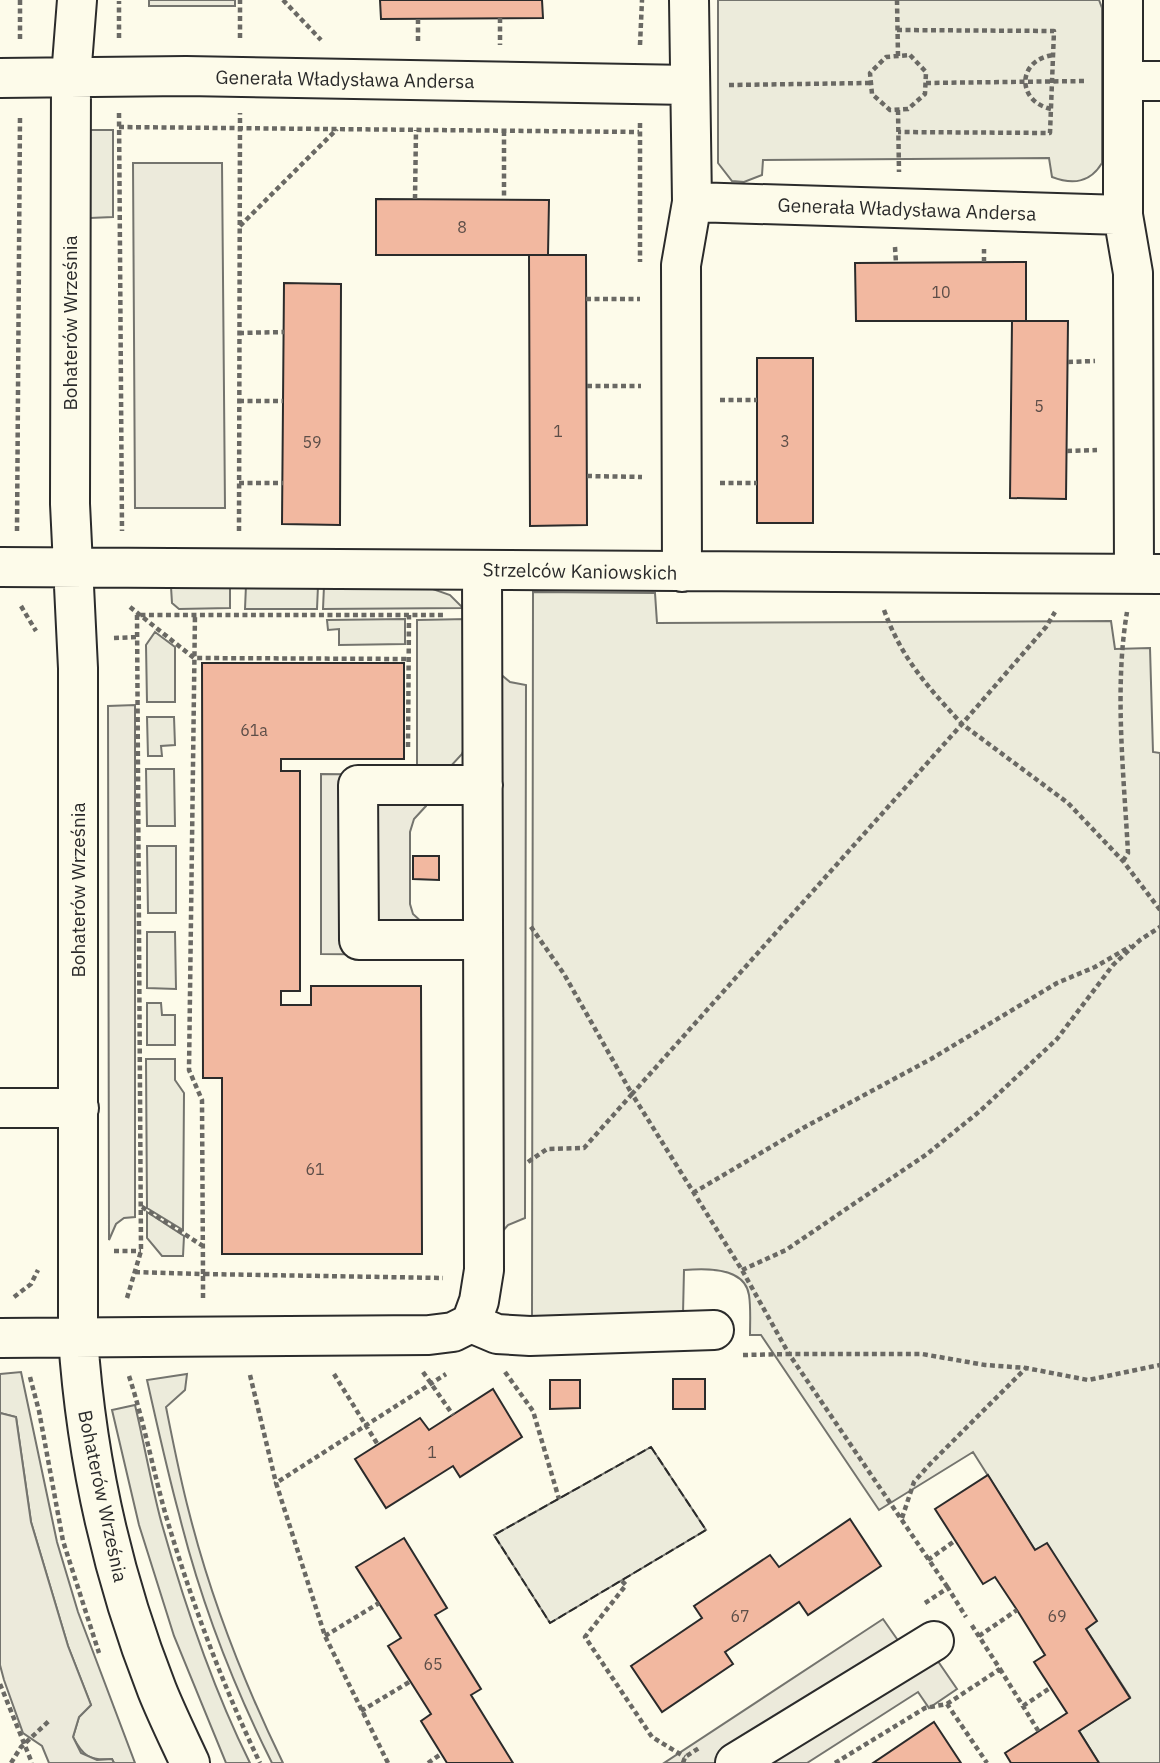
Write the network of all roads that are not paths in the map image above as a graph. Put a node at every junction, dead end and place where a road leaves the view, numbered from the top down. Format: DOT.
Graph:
graph roads {
  1 [pos="77,0"];
  2 [pos="689,0"];
  3 [pos="1123,0"];
  4 [pos="71,76"];
  5 [pos="10,78"];
  6 [pos="1142,81"];
  7 [pos="689,85"];
  8 [pos="692,202"];
  9 [pos="1123,215"];
  10 [pos="8,552"];
  11 [pos="72,568"];
  12 [pos="482,570"];
  13 [pos="682,572"];
  14 [pos="1147,573"];
  15 [pos="482,785"];
  16 [pos="483,940"];
  17 [pos="0,1108"];
  18 [pos="79,1108"];
  19 [pos="471,1323"];
  20 [pos="78,1337"];
  21 [pos="0,1338"];
  22 [pos="724,1343"];
  23 [pos="934,1641"];
  24 [pos="190,1763"];
  25 [pos="735,1763"];
  1 -- 4 [label="street, Bohaterów Września"];
  2 -- 7 [label="street"];
  3 -- 6 [label="street"];
  4 -- 5 [label="street, Generała Władysława Andersa"];
  4 -- 7 [label="street, Generała Władysława Andersa"];
  4 -- 11 [label="street, Bohaterów Września"];
  6 -- 9 [label="street"];
  7 -- 8 [label="street"];
  8 -- 9 [label="street, Generała Władysława Andersa"];
  8 -- 13 [label="street"];
  9 -- 14 [label="street"];
  10 -- 11 [label="street, Strzelców Kaniowskich"];
  11 -- 12 [label="street, Strzelców Kaniowskich"];
  11 -- 18 [label="street, Bohaterów Września"];
  12 -- 13 [label="street, Strzelców Kaniowskich"];
  12 -- 15 [label="street"];
  13 -- 14 [label="street, Strzelców Kaniowskich"];
  15 -- 16 [label="street"];
  15 -- 16 [label="street"];
  16 -- 19 [label="street"];
  17 -- 18 [label="street"];
  18 -- 20 [label="street, Bohaterów Września"];
  19 -- 20 [label="street"];
  19 -- 22 [label="street"];
  20 -- 21 [label="street"];
  20 -- 24 [label="street, Bohaterów Września"];
  23 -- 25 [label="street"];
}
